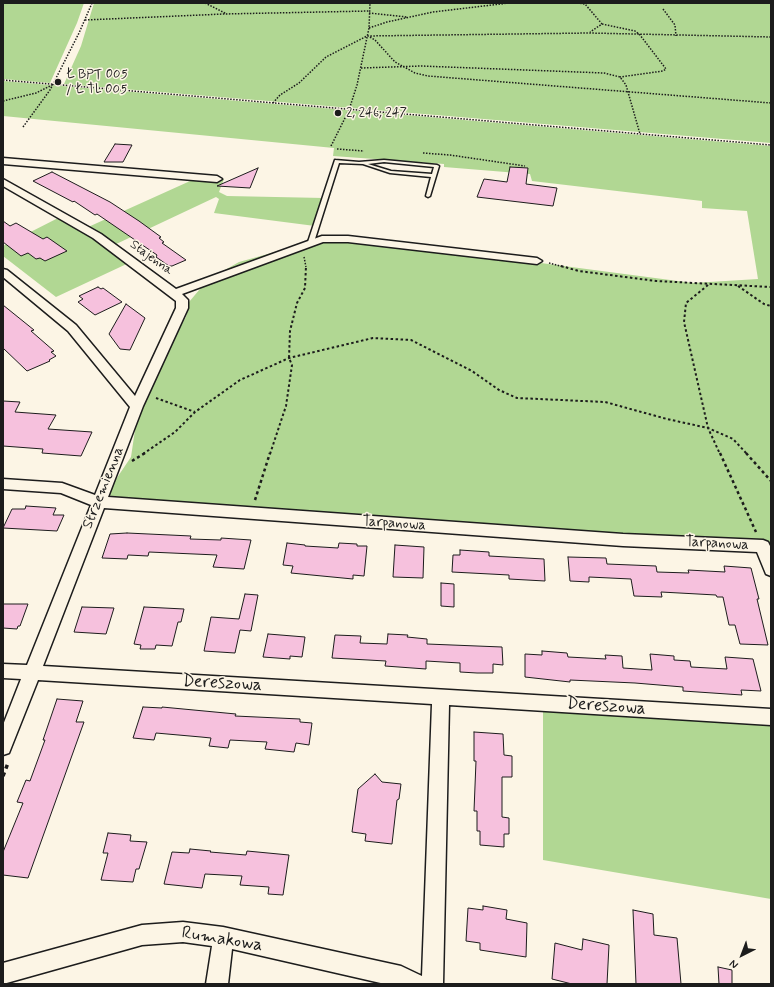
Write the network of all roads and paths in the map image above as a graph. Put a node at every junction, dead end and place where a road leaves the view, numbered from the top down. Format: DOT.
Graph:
graph roads {
  1 [pos="92,3"];
  2 [pos="205,3"];
  3 [pos="370,3"];
  4 [pos="509,3"];
  5 [pos="577,3"];
  6 [pos="585,4"];
  7 [pos="663,9"];
  8 [pos="369,12"];
  9 [pos="227,14"];
  10 [pos="409,17"];
  11 [pos="85,20"];
  12 [pos="602,24"];
  13 [pos="369,28"];
  14 [pos="590,33"];
  15 [pos="640,35"];
  16 [pos="367,36"];
  17 [pos="676,36"];
  18 [pos="771,37"];
  19 [pos="404,66"];
  20 [pos="361,68"];
  21 [pos="620,77"];
  22 [pos="3,80"];
  23 [pos="53,85"];
  24 [pos="628,91"];
  25 [pos="3,101"];
  26 [pos="273,103"];
  27 [pos="771,103"];
  28 [pos="349,110"];
  29 [pos="23,127"];
  30 [pos="640,134"];
  31 [pos="771,145"];
  32 [pos="331,146"];
  33 [pos="3,161"];
  34 [pos="359,162"];
  35 [pos="434,176"];
  36 [pos="217,179"];
  37 [pos="3,182"];
  38 [pos="428,196"];
  39 [pos="306,244"];
  40 [pos="536,261"];
  41 [pos="3,272"];
  42 [pos="708,284"];
  43 [pos="737,286"];
  44 [pos="771,287"];
  45 [pos="174,293"];
  46 [pos="771,306"];
  47 [pos="289,358"];
  48 [pos="140,399"];
  49 [pos="195,412"];
  50 [pos="708,428"];
  51 [pos="129,463"];
  52 [pos="771,481"];
  53 [pos="3,484"];
  54 [pos="98,502"];
  55 [pos="250,514"];
  56 [pos="763,546"];
  57 [pos="771,570"];
  58 [pos="3,671"];
  59 [pos="32,673"];
  60 [pos="441,697"];
  61 [pos="771,717"];
  62 [pos="3,747"];
  63 [pos="223,937"];
  64 [pos="3,974"];
  65 [pos="217,984"];
  66 [pos="416,984"];
  67 [pos="432,984"];
  1 -- 11 [label="path"];
  2 -- 9 [label="path"];
  3 -- 8 [label="path"];
  4 -- 10 [label="path"];
  5 -- 6 [label="path"];
  6 -- 12 [label="path"];
  7 -- 17 [label="path"];
  8 -- 9 [label="path"];
  8 -- 10 [label="path"];
  8 -- 13 [label="path"];
  9 -- 11 [label="path"];
  10 -- 13 [label="path"];
  11 -- 23 [label="path"];
  12 -- 14 [label="path"];
  12 -- 15 [label="path"];
  13 -- 16 [label="path"];
  14 -- 15 [label="path"];
  14 -- 16 [label="path"];
  15 -- 17 [label="path"];
  15 -- 21 [label="path"];
  16 -- 19 [label="path"];
  16 -- 20 [label="path"];
  16 -- 26 [label="path"];
  17 -- 18 [label="path"];
  19 -- 20 [label="path"];
  19 -- 21 [label="path"];
  19 -- 24 [label="path"];
  20 -- 28 [label="path"];
  21 -- 24 [label="path"];
  22 -- 23 [label="path"];
  23 -- 25 [label="path"];
  23 -- 26 [label="path"];
  23 -- 29 [label="path"];
  24 -- 27 [label="path"];
  24 -- 30 [label="path"];
  26 -- 28 [label="path"];
  28 -- 30 [label="path"];
  28 -- 32 [label="path"];
  30 -- 31 [label="path"];
  33 -- 36 [label="street"];
  34 -- 35 [label="lane"];
  34 -- 35 [label="lane"];
  34 -- 39 [label="lane"];
  35 -- 38 [label="lane"];
  37 -- 45 [label="street, Stajenna"];
  39 -- 40 [label="street"];
  39 -- 45 [label="street"];
  39 -- 47 [label="path"];
  40 -- 42 [label="path"];
  41 -- 48 [label="street"];
  42 -- 43 [label="path"];
  42 -- 50 [label="path"];
  43 -- 44 [label="path"];
  43 -- 46 [label="path"];
  45 -- 48 [label="street, Stajenna"];
  47 -- 49 [label="path"];
  47 -- 50 [label="path"];
  47 -- 55 [label="path"];
  48 -- 49 [label="path"];
  48 -- 54 [label="street, Strzemienna"];
  49 -- 51 [label="path"];
  50 -- 52 [label="path"];
  50 -- 56 [label="path"];
  53 -- 54 [label="street, Tarpanowa"];
  54 -- 55 [label="street, Tarpanowa"];
  54 -- 59 [label="street, Strzemienna"];
  55 -- 56 [label="street, Tarpanowa"];
  56 -- 57 [label="street, Tarpanowa"];
  58 -- 59 [label="street, Dereszowa"];
  59 -- 60 [label="street, Dereszowa"];
  59 -- 62 [label="street, Strzemienna"];
  60 -- 61 [label="street, Dereszowa"];
  60 -- 67 [label="street"];
  63 -- 64 [label="street, Rumakowa"];
  63 -- 65 [label="street"];
  63 -- 66 [label="street, Rumakowa"];
}
